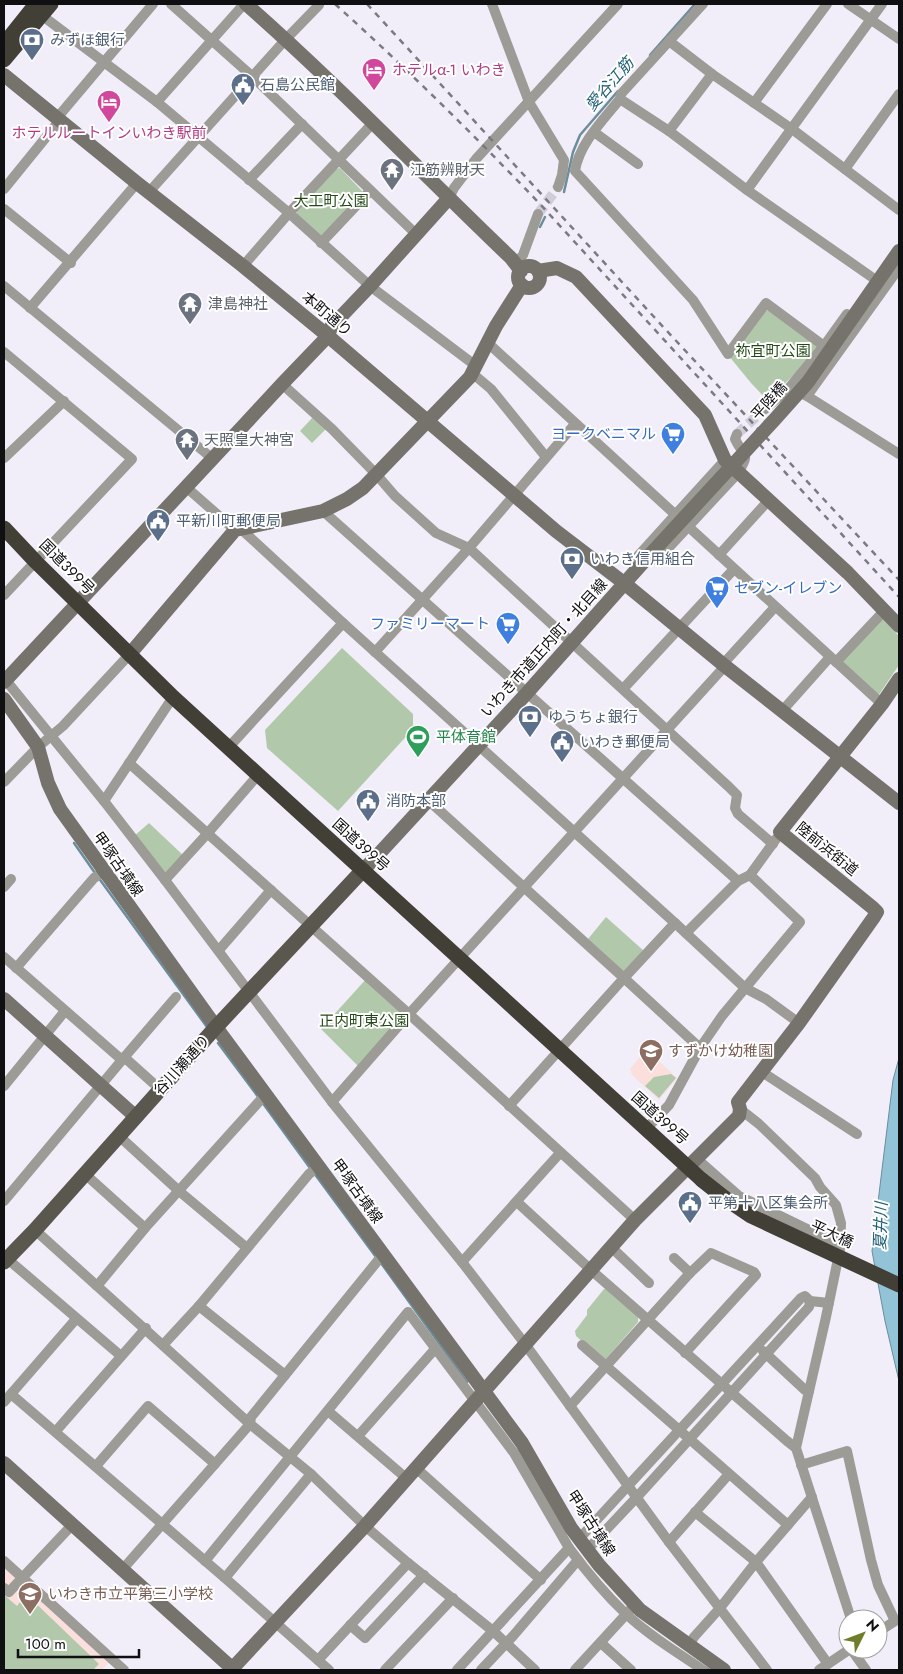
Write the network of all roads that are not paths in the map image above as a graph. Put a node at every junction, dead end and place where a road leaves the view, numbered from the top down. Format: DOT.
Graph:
graph roads {
  1 [pos="153,4"];
  2 [pos="171,4"];
  3 [pos="245,4"];
  4 [pos="318,4"];
  5 [pos="492,4"];
  6 [pos="618,4"];
  7 [pos="702,4"];
  8 [pos="827,4"];
  9 [pos="848,4"];
  10 [pos="882,4"];
  11 [pos="42,6"];
  12 [pos="871,20"];
  13 [pos="286,39"];
  14 [pos="899,39"];
  15 [pos="212,40"];
  16 [pos="669,41"];
  17 [pos="4,44"];
  18 [pos="4,60"];
  19 [pos="104,61"];
  20 [pos="712,74"];
  21 [pos="4,75"];
  22 [pos="253,77"];
  23 [pos="899,94"];
  24 [pos="620,99"];
  25 [pos="157,102"];
  26 [pos="529,102"];
  27 [pos="754,103"];
  28 [pos="58,119"];
  29 [pos="373,123"];
  30 [pos="302,124"];
  31 [pos="792,129"];
  32 [pos="669,131"];
  33 [pos="594,132"];
  34 [pos="198,138"];
  35 [pos="338,160"];
  36 [pos="570,161"];
  37 [pos="638,164"];
  38 [pos="845,169"];
  39 [pos="249,180"];
  40 [pos="143,188"];
  41 [pos="558,188"];
  42 [pos="4,189"];
  43 [pos="747,190"];
  44 [pos="370,191"];
  45 [pos="449,198"];
  46 [pos="4,209"];
  47 [pos="899,210"];
  48 [pos="289,213"];
  49 [pos="538,214"];
  50 [pos="416,234"];
  51 [pos="899,242"];
  52 [pos="321,243"];
  53 [pos="899,251"];
  54 [pos="71,263"];
  55 [pos="243,266"];
  56 [pos="518,267"];
  57 [pos="899,268"];
  58 [pos="538,271"];
  59 [pos="873,278"];
  60 [pos="522,285"];
  61 [pos="4,286"];
  62 [pos="370,286"];
  63 [pos="30,308"];
  64 [pos="328,336"];
  65 [pos="488,343"];
  66 [pos="824,346"];
  67 [pos="5,356"];
  68 [pos="474,370"];
  69 [pos="282,384"];
  70 [pos="790,388"];
  71 [pos="807,396"];
  72 [pos="64,401"];
  73 [pos="765,409"];
  74 [pos="428,422"];
  75 [pos="575,424"];
  76 [pos="737,434"];
  77 [pos="899,454"];
  78 [pos="546,457"];
  79 [pos="4,458"];
  80 [pos="213,459"];
  81 [pos="725,460"];
  82 [pos="738,473"];
  83 [pos="376,474"];
  84 [pos="186,487"];
  85 [pos="513,495"];
  86 [pos="768,500"];
  87 [pos="323,511"];
  88 [pos="675,515"];
  89 [pos="4,528"];
  90 [pos="688,528"];
  91 [pos="238,530"];
  92 [pos="468,548"];
  93 [pos="719,555"];
  94 [pos="36,562"];
  95 [pos="641,564"];
  96 [pos="734,569"];
  97 [pos="624,583"];
  98 [pos="4,595"];
  99 [pos="422,600"];
  100 [pos="78,603"];
  101 [pos="775,607"];
  102 [pos="884,610"];
  103 [pos="342,623"];
  104 [pos="899,626"];
  105 [pos="680,628"];
  106 [pos="572,642"];
  107 [pos="375,652"];
  108 [pos="129,655"];
  109 [pos="833,660"];
  110 [pos="724,665"];
  111 [pos="899,679"];
  112 [pos="4,680"];
  113 [pos="623,689"];
  114 [pos="526,694"];
  115 [pos="173,698"];
  116 [pos="4,699"];
  117 [pos="882,704"];
  118 [pos="782,711"];
  119 [pos="667,730"];
  120 [pos="51,735"];
  121 [pos="478,745"];
  122 [pos="38,747"];
  123 [pos="228,748"];
  124 [pos="840,757"];
  125 [pos="129,763"];
  126 [pos="258,775"];
  127 [pos="622,780"];
  128 [pos="4,782"];
  129 [pos="428,800"];
  130 [pos="104,801"];
  131 [pos="899,803"];
  132 [pos="574,832"];
  133 [pos="207,834"];
  134 [pos="777,838"];
  135 [pos="362,870"];
  136 [pos="103,872"];
  137 [pos="750,875"];
  138 [pos="165,880"];
  139 [pos="738,882"];
  140 [pos="524,887"];
  141 [pos="271,890"];
  142 [pos="675,923"];
  143 [pos="310,926"];
  144 [pos="686,932"];
  145 [pos="219,950"];
  146 [pos="4,957"];
  147 [pos="459,959"];
  148 [pos="16,968"];
  149 [pos="624,978"];
  150 [pos="745,988"];
  151 [pos="249,994"];
  152 [pos="176,997"];
  153 [pos="4,999"];
  154 [pos="65,1011"];
  155 [pos="409,1014"];
  156 [pos="799,1023"];
  157 [pos="216,1028"];
  158 [pos="46,1036"];
  159 [pos="700,1048"];
  160 [pos="560,1050"];
  161 [pos="123,1058"];
  162 [pos="762,1072"];
  163 [pos="153,1083"];
  164 [pos="100,1084"];
  165 [pos="4,1086"];
  166 [pos="261,1098"];
  167 [pos="332,1102"];
  168 [pos="509,1106"];
  169 [pos="740,1109"];
  170 [pos="136,1117"];
  171 [pos="646,1129"];
  172 [pos="857,1134"];
  173 [pos="119,1136"];
  174 [pos="560,1153"];
  175 [pos="692,1162"];
  176 [pos="315,1170"];
  177 [pos="85,1174"];
  178 [pos="702,1180"];
  179 [pos="179,1191"];
  180 [pos="4,1199"];
  181 [pos="517,1202"];
  182 [pos="635,1220"];
  183 [pos="145,1228"];
  184 [pos="34,1230"];
  185 [pos="840,1245"];
  186 [pos="611,1247"];
  187 [pos="247,1248"];
  188 [pos="674,1258"];
  189 [pos="5,1259"];
  190 [pos="381,1259"];
  191 [pos="462,1262"];
  192 [pos="591,1270"];
  193 [pos="690,1273"];
  194 [pos="649,1282"];
  195 [pos="899,1285"];
  196 [pos="97,1286"];
  197 [pos="810,1301"];
  198 [pos="829,1303"];
  199 [pos="199,1306"];
  200 [pos="76,1319"];
  201 [pos="648,1320"];
  202 [pos="146,1328"];
  203 [pos="436,1340"];
  204 [pos="525,1344"];
  205 [pos="163,1345"];
  206 [pos="582,1345"];
  207 [pos="756,1345"];
  208 [pos="685,1352"];
  209 [pos="766,1354"];
  210 [pos="121,1356"];
  211 [pos="605,1366"];
  212 [pos="285,1375"];
  213 [pos="722,1384"];
  214 [pos="809,1391"];
  215 [pos="731,1392"];
  216 [pos="11,1394"];
  217 [pos="479,1397"];
  218 [pos="4,1402"];
  219 [pos="570,1406"];
  220 [pos="328,1411"];
  221 [pos="250,1424"];
  222 [pos="679,1430"];
  223 [pos="56,1431"];
  224 [pos="358,1436"];
  225 [pos="689,1439"];
  226 [pos="796,1448"];
  227 [pos="290,1458"];
  228 [pos="4,1463"];
  229 [pos="215,1464"];
  230 [pos="801,1465"];
  231 [pos="96,1466"];
  232 [pos="411,1473"];
  233 [pos="311,1474"];
  234 [pos="729,1474"];
  235 [pos="628,1486"];
  236 [pos="637,1497"];
  237 [pos="812,1497"];
  238 [pos="695,1512"];
  239 [pos="162,1524"];
  240 [pos="72,1525"];
  241 [pos="788,1525"];
  242 [pos="365,1526"];
  243 [pos="669,1542"];
  244 [pos="578,1549"];
  245 [pos="4,1561"];
  246 [pos="205,1561"];
  247 [pos="756,1562"];
  248 [pos="408,1563"];
  249 [pos="122,1570"];
  250 [pos="424,1575"];
  251 [pos="22,1577"];
  252 [pos="225,1578"];
  253 [pos="541,1580"];
  254 [pos="4,1588"];
  255 [pos="453,1598"];
  256 [pos="720,1608"];
  257 [pos="630,1609"];
  258 [pos="848,1609"];
  259 [pos="276,1622"];
  260 [pos="350,1625"];
  261 [pos="888,1626"];
  262 [pos="493,1631"];
  263 [pos="660,1633"];
  264 [pos="601,1643"];
  265 [pos="506,1644"];
  266 [pos="689,1645"];
  267 [pos="838,1658"];
  268 [pos="858,1659"];
  269 [pos="318,1660"];
  270 [pos="824,1667"];
  271 [pos="116,1668"];
  272 [pos="232,1670"];
  273 [pos="329,1670"];
  274 [pos="385,1670"];
  275 [pos="457,1670"];
  276 [pos="481,1670"];
  277 [pos="535,1670"];
  278 [pos="575,1670"];
  279 [pos="631,1670"];
  280 [pos="703,1670"];
  281 [pos="724,1670"];
  282 [pos="767,1670"];
  283 [pos="866,1670"];
  1 -- 19 [label="street"];
  2 -- 15 [label="street"];
  3 -- 13 [label="street"];
  3 -- 15 [label="street"];
  4 -- 13 [label="street"];
  5 -- 26 [label="street"];
  6 -- 26 [label="street"];
  7 -- 16 [label="street"];
  8 -- 27 [label="street"];
  9 -- 12 [label="street"];
  10 -- 12 [label="street"];
  11 -- 17 [label="highway"];
  11 -- 18 [label="highway"];
  11 -- 19 [label="street"];
  12 -- 14 [label="street"];
  12 -- 31 [label="street"];
  13 -- 22 [label="street"];
  13 -- 29 [label="street"];
  15 -- 22 [label="street"];
  15 -- 25 [label="street"];
  16 -- 20 [label="street"];
  16 -- 24 [label="street"];
  19 -- 25 [label="street"];
  19 -- 28 [label="street"];
  20 -- 27 [label="street"];
  20 -- 32 [label="street"];
  21 -- 28 [label="street, 本町通り"];
  22 -- 30 [label="street"];
  22 -- 34 [label="street"];
  23 -- 38 [label="street"];
  24 -- 32 [label="street"];
  24 -- 33 [label="street"];
  25 -- 34 [label="street"];
  26 -- 36 [label="street"];
  26 -- 45 [label="street"];
  27 -- 31 [label="street"];
  28 -- 40 [label="street, 本町通り"];
  28 -- 42 [label="street"];
  29 -- 35 [label="street"];
  29 -- 45 [label="street"];
  30 -- 35 [label="street"];
  30 -- 39 [label="street"];
  31 -- 38 [label="street"];
  31 -- 43 [label="street"];
  32 -- 43 [label="street"];
  33 -- 36 [label="street"];
  33 -- 37 [label="street"];
  34 -- 39 [label="street"];
  34 -- 40 [label="street"];
  35 -- 44 [label="street"];
  35 -- 48 [label="street"];
  36 -- 41 [label="street"];
  36 -- 66 [label="street"];
  38 -- 47 [label="street"];
  39 -- 48 [label="street"];
  40 -- 54 [label="street"];
  40 -- 55 [label="street, 本町通り"];
  43 -- 59 [label="street"];
  44 -- 50 [label="street"];
  44 -- 52 [label="street"];
  45 -- 50 [label="street"];
  45 -- 56 [label="street"];
  46 -- 54 [label="street"];
  48 -- 52 [label="street"];
  48 -- 55 [label="street"];
  49 -- 56 [label="street"];
  50 -- 62 [label="street"];
  51 -- 59 [label="street"];
  52 -- 62 [label="street"];
  53 -- 95 [label="street, 平陸橋, bridge"];
  54 -- 63 [label="street"];
  55 -- 64 [label="street, 本町通り"];
  56 -- 58 [label="street"];
  56 -- 60 [label="street"];
  57 -- 71 [label="street"];
  58 -- 60 [label="street"];
  58 -- 81 [label="street"];
  59 -- 66 [label="street"];
  60 -- 65 [label="street"];
  61 -- 63 [label="street"];
  62 -- 64 [label="street"];
  62 -- 68 [label="street"];
  63 -- 80 [label="street"];
  64 -- 69 [label="street"];
  64 -- 74 [label="street, 本町通り"];
  65 -- 68 [label="street"];
  65 -- 75 [label="street"];
  66 -- 70 [label="street"];
  67 -- 72 [label="street"];
  68 -- 74 [label="street"];
  68 -- 78 [label="street"];
  69 -- 80 [label="street"];
  69 -- 83 [label="street"];
  70 -- 71 [label="street"];
  70 -- 73 [label="street"];
  71 -- 77 [label="street"];
  72 -- 79 [label="street"];
  72 -- 94 [label="street"];
  74 -- 83 [label="street"];
  74 -- 85 [label="street, 本町通り"];
  75 -- 78 [label="street"];
  75 -- 88 [label="street"];
  76 -- 82 [label="street"];
  78 -- 85 [label="street"];
  80 -- 84 [label="street"];
  81 -- 82 [label="street"];
  81 -- 88 [label="street"];
  82 -- 86 [label="street"];
  82 -- 90 [label="street"];
  83 -- 87 [label="street"];
  83 -- 92 [label="street"];
  84 -- 91 [label="street"];
  84 -- 100 [label="street"];
  85 -- 92 [label="street"];
  85 -- 97 [label="street, 本町通り"];
  86 -- 93 [label="street"];
  86 -- 102 [label="street"];
  87 -- 91 [label="street"];
  87 -- 99 [label="street"];
  88 -- 90 [label="street"];
  88 -- 95 [label="street"];
  89 -- 94 [label="highway, 国道399号"];
  90 -- 93 [label="street"];
  90 -- 95 [label="street"];
  91 -- 103 [label="street"];
  91 -- 108 [label="street"];
  92 -- 99 [label="street"];
  92 -- 106 [label="street"];
  93 -- 96 [label="street"];
  94 -- 98 [label="street"];
  94 -- 100 [label="highway, 国道399号"];
  95 -- 97 [label="street, いわき市道正内町・北目線"];
  96 -- 101 [label="street"];
  96 -- 105 [label="street"];
  97 -- 105 [label="street"];
  97 -- 106 [label="street, いわき市道正内町・北目線"];
  99 -- 107 [label="street"];
  99 -- 114 [label="street"];
  100 -- 108 [label="highway, 国道399号"];
  100 -- 112 [label="street"];
  101 -- 109 [label="street"];
  101 -- 110 [label="street"];
  102 -- 104 [label="street"];
  102 -- 109 [label="street"];
  103 -- 107 [label="street"];
  103 -- 123 [label="street"];
  105 -- 110 [label="street"];
  105 -- 113 [label="street"];
  106 -- 113 [label="street"];
  106 -- 114 [label="street, いわき市道正内町・北目線"];
  107 -- 121 [label="street"];
  108 -- 115 [label="highway, 国道399号"];
  108 -- 120 [label="street"];
  109 -- 117 [label="street"];
  109 -- 118 [label="street"];
  110 -- 118 [label="street"];
  110 -- 119 [label="street"];
  111 -- 117 [label="street, 陸前浜街道"];
  112 -- 120 [label="street"];
  113 -- 119 [label="street"];
  114 -- 121 [label="street, いわき市道正内町・北目線"];
  114 -- 127 [label="street"];
  115 -- 123 [label="highway, 国道399号"];
  115 -- 125 [label="street"];
  116 -- 122 [label="street, 甲塚古墳線"];
  117 -- 124 [label="street, 陸前浜街道"];
  118 -- 124 [label="street"];
  119 -- 127 [label="street"];
  119 -- 134 [label="street"];
  120 -- 122 [label="street"];
  120 -- 130 [label="street"];
  121 -- 129 [label="street, いわき市道正内町・北目線"];
  121 -- 132 [label="street"];
  122 -- 128 [label="street"];
  122 -- 136 [label="street, 甲塚古墳線"];
  123 -- 126 [label="highway, 国道399号"];
  124 -- 131 [label="street"];
  124 -- 134 [label="street, 陸前浜街道"];
  125 -- 130 [label="street"];
  125 -- 133 [label="street"];
  126 -- 133 [label="street"];
  126 -- 135 [label="highway, 国道399号"];
  127 -- 132 [label="street"];
  127 -- 139 [label="street"];
  129 -- 135 [label="street, いわき市道正内町・北目線"];
  129 -- 140 [label="street"];
  130 -- 138 [label="street"];
  132 -- 140 [label="street"];
  132 -- 142 [label="street"];
  133 -- 138 [label="street"];
  133 -- 141 [label="street"];
  134 -- 137 [label="street"];
  134 -- 156 [label="street, 陸前浜街道"];
  135 -- 143 [label="main road, 谷川瀬通り"];
  135 -- 147 [label="highway, 国道399号"];
  136 -- 148 [label="street"];
  136 -- 157 [label="street, 甲塚古墳線"];
  137 -- 139 [label="street"];
  137 -- 150 [label="street"];
  138 -- 145 [label="street"];
  139 -- 144 [label="street"];
  140 -- 147 [label="street"];
  140 -- 149 [label="street"];
  141 -- 143 [label="street"];
  141 -- 145 [label="street"];
  142 -- 144 [label="street"];
  142 -- 149 [label="street"];
  143 -- 151 [label="main road, 谷川瀬通り"];
  143 -- 155 [label="street"];
  144 -- 150 [label="street"];
  145 -- 151 [label="street"];
  146 -- 148 [label="street"];
  147 -- 155 [label="street"];
  147 -- 160 [label="highway, 国道399号"];
  148 -- 154 [label="street"];
  149 -- 159 [label="street"];
  149 -- 160 [label="street"];
  150 -- 156 [label="street"];
  150 -- 159 [label="street"];
  151 -- 157 [label="main road, 谷川瀬通り"];
  151 -- 167 [label="street"];
  152 -- 161 [label="street"];
  153 -- 158 [label="street"];
  154 -- 158 [label="street"];
  154 -- 161 [label="street"];
  155 -- 167 [label="street"];
  155 -- 168 [label="street"];
  156 -- 162 [label="street, 陸前浜街道"];
  157 -- 166 [label="street, 甲塚古墳線"];
  157 -- 170 [label="main road, 谷川瀬通り"];
  158 -- 164 [label="street"];
  158 -- 165 [label="street"];
  159 -- 171 [label="street"];
  160 -- 168 [label="street"];
  160 -- 171 [label="highway, 国道399号"];
  161 -- 163 [label="street"];
  161 -- 164 [label="street"];
  162 -- 169 [label="street, 陸前浜街道"];
  162 -- 172 [label="street"];
  164 -- 170 [label="street"];
  164 -- 180 [label="street"];
  166 -- 176 [label="street, 甲塚古墳線"];
  166 -- 179 [label="street"];
  167 -- 191 [label="street"];
  168 -- 174 [label="street"];
  169 -- 175 [label="street"];
  169 -- 185 [label="street"];
  170 -- 173 [label="main road, 谷川瀬通り"];
  171 -- 175 [label="highway, 国道399号"];
  173 -- 177 [label="main road, 谷川瀬通り"];
  173 -- 179 [label="street"];
  174 -- 181 [label="street"];
  174 -- 182 [label="street"];
  175 -- 178 [label="highway, 国道399号"];
  175 -- 182 [label="street"];
  175 -- 185 [label="street"];
  176 -- 187 [label="street"];
  176 -- 190 [label="street, 甲塚古墳線"];
  177 -- 183 [label="street"];
  177 -- 184 [label="main road, 谷川瀬通り"];
  178 -- 195 [label="highway, 平大橋, bridge"];
  179 -- 183 [label="street"];
  179 -- 187 [label="street"];
  181 -- 191 [label="street"];
  181 -- 192 [label="street"];
  182 -- 186 [label="street"];
  183 -- 196 [label="street"];
  184 -- 189 [label="main road, 谷川瀬通り"];
  184 -- 196 [label="street"];
  185 -- 198 [label="street"];
  186 -- 192 [label="street"];
  186 -- 194 [label="street"];
  187 -- 199 [label="street"];
  188 -- 193 [label="street"];
  189 -- 200 [label="street"];
  190 -- 203 [label="street, 甲塚古墳線"];
  190 -- 212 [label="street"];
  191 -- 204 [label="street"];
  192 -- 201 [label="street"];
  192 -- 204 [label="street"];
  193 -- 201 [label="street"];
  193 -- 208 [label="street"];
  196 -- 202 [label="street"];
  197 -- 198 [label="street"];
  197 -- 207 [label="street"];
  197 -- 209 [label="street"];
  198 -- 214 [label="street"];
  199 -- 205 [label="street"];
  199 -- 212 [label="street"];
  200 -- 210 [label="street"];
  200 -- 216 [label="street"];
  201 -- 208 [label="street"];
  201 -- 211 [label="street"];
  202 -- 205 [label="street"];
  202 -- 210 [label="street"];
  203 -- 217 [label="street, 甲塚古墳線"];
  203 -- 220 [label="street"];
  203 -- 224 [label="street"];
  204 -- 217 [label="street"];
  204 -- 219 [label="street"];
  205 -- 221 [label="street"];
  206 -- 211 [label="street"];
  207 -- 209 [label="street"];
  207 -- 213 [label="street"];
  208 -- 213 [label="street"];
  209 -- 214 [label="street"];
  209 -- 215 [label="street"];
  210 -- 223 [label="street"];
  211 -- 219 [label="street"];
  211 -- 222 [label="street"];
  212 -- 221 [label="street"];
  213 -- 215 [label="street"];
  213 -- 222 [label="street"];
  214 -- 226 [label="street"];
  215 -- 225 [label="street"];
  215 -- 226 [label="street"];
  216 -- 218 [label="street"];
  216 -- 223 [label="street"];
  217 -- 232 [label="street"];
  217 -- 244 [label="street, 甲塚古墳線"];
  219 -- 235 [label="street"];
  220 -- 224 [label="street"];
  220 -- 227 [label="street"];
  221 -- 227 [label="street"];
  221 -- 229 [label="street"];
  222 -- 225 [label="street"];
  222 -- 235 [label="street"];
  223 -- 231 [label="street"];
  224 -- 232 [label="street"];
  225 -- 234 [label="street"];
  225 -- 236 [label="street"];
  226 -- 230 [label="street"];
  227 -- 233 [label="street"];
  227 -- 246 [label="street"];
  228 -- 240 [label="street"];
  229 -- 231 [label="street"];
  229 -- 239 [label="street"];
  230 -- 237 [label="street"];
  230 -- 261 [label="street"];
  231 -- 239 [label="street"];
  232 -- 242 [label="street"];
  232 -- 253 [label="street"];
  233 -- 242 [label="street"];
  233 -- 252 [label="street"];
  234 -- 238 [label="street"];
  234 -- 241 [label="street"];
  235 -- 236 [label="street"];
  235 -- 244 [label="street"];
  236 -- 243 [label="street"];
  236 -- 244 [label="street"];
  237 -- 241 [label="street"];
  237 -- 258 [label="street"];
  238 -- 243 [label="street"];
  238 -- 247 [label="street"];
  239 -- 246 [label="street"];
  239 -- 249 [label="street"];
  240 -- 249 [label="street"];
  240 -- 251 [label="street"];
  241 -- 247 [label="street"];
  242 -- 248 [label="street"];
  242 -- 259 [label="street"];
  243 -- 256 [label="street"];
  244 -- 253 [label="street"];
  244 -- 257 [label="street, 甲塚古墳線"];
  244 -- 265 [label="street"];
  245 -- 251 [label="street"];
  246 -- 252 [label="street"];
  247 -- 256 [label="street"];
  247 -- 270 [label="street"];
  248 -- 250 [label="street"];
  248 -- 260 [label="street"];
  249 -- 272 [label="street"];
  250 -- 255 [label="street"];
  250 -- 260 [label="street"];
  251 -- 254 [label="street"];
  251 -- 271 [label="street"];
  252 -- 259 [label="street"];
  253 -- 262 [label="street"];
  255 -- 262 [label="street"];
  255 -- 274 [label="street"];
  256 -- 266 [label="street"];
  256 -- 282 [label="street"];
  257 -- 263 [label="street, 甲塚古墳線"];
  257 -- 264 [label="street"];
  259 -- 269 [label="street"];
  259 -- 272 [label="street"];
  260 -- 269 [label="street"];
  262 -- 265 [label="street"];
  262 -- 275 [label="street"];
  263 -- 266 [label="street, 甲塚古墳線"];
  263 -- 280 [label="street"];
  264 -- 278 [label="street"];
  264 -- 279 [label="street"];
  265 -- 276 [label="street"];
  265 -- 277 [label="street"];
  266 -- 281 [label="street, 甲塚古墳線"];
  267 -- 270 [label="street"];
  268 -- 283 [label="street"];
  269 -- 273 [label="street"];
}
